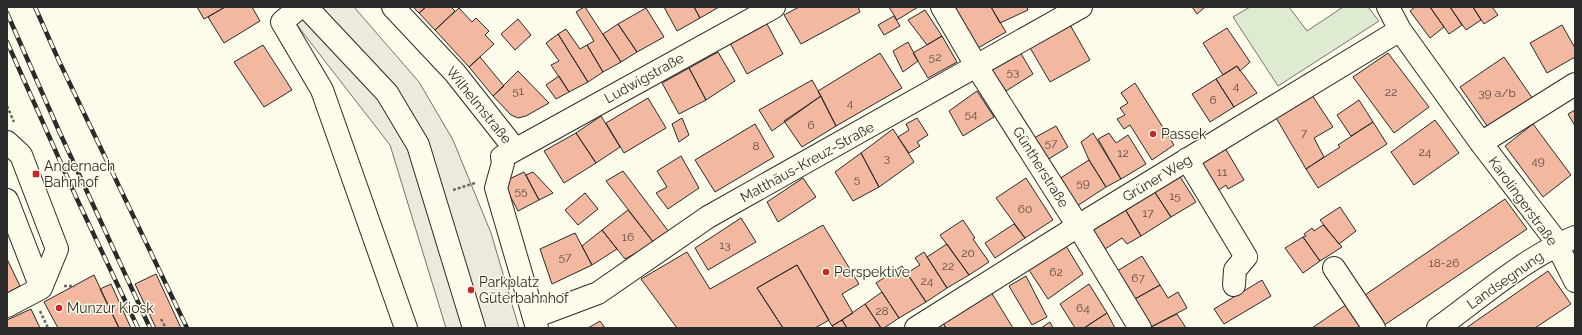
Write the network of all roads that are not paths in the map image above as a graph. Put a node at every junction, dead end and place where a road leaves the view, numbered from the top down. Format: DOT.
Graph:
graph roads {
  1 [pos="300,7"];
  2 [pos="309,7"];
  3 [pos="393,7"];
  4 [pos="774,7"];
  5 [pos="942,7"];
  6 [pos="1081,7"];
  7 [pos="1388,7"];
  8 [pos="1400,30"];
  9 [pos="977,67"];
  10 [pos="1575,84"];
  11 [pos="7,142"];
  12 [pos="1481,143"];
  13 [pos="515,149"];
  14 [pos="1187,159"];
  15 [pos="7,200"];
  16 [pos="1078,226"];
  17 [pos="1565,241"];
  18 [pos="1334,268"];
  19 [pos="1575,281"];
  20 [pos="1234,286"];
  21 [pos="41,288"];
  22 [pos="7,306"];
  23 [pos="535,322"];
  24 [pos="406,328"];
  25 [pos="474,328"];
  26 [pos="916,328"];
  27 [pos="1140,328"];
  28 [pos="1374,328"];
  29 [pos="1438,328"];
  1 -- 24 [label="street"];
  2 -- 25 [label="street"];
  3 -- 13 [label="street, Wilhelmstraße"];
  4 -- 13 [label="street, Ludwigstraße"];
  5 -- 9 [label="street, Güntherstraße"];
  6 -- 9 [label="street, Matthäus-Kreuz-Straße"];
  7 -- 8 [label="street, Karolingerstraße"];
  8 -- 12 [label="street, Karolingerstraße"];
  8 -- 14 [label="street, Grüner Weg"];
  9 -- 16 [label="street, Güntherstraße"];
  9 -- 23 [label="street, Matthäus-Kreuz-Straße"];
  10 -- 12 [label="street, Karolingerstraße"];
  11 -- 21 [label="street"];
  12 -- 17 [label="street, Karolingerstraße"];
  13 -- 23 [label="street, Wilhelmstraße"];
  14 -- 16 [label="street, Grüner Weg"];
  14 -- 20 [label="street"];
  15 -- 21 [label="street"];
  16 -- 26 [label="street, Grüner Weg"];
  16 -- 27 [label="street, Güntherstraße"];
  17 -- 19 [label="street, Karolingerstraße"];
  17 -- 29 [label="street, Landsegnung"];
  18 -- 28 [label="street"];
  21 -- 22 [label="street"];
}
